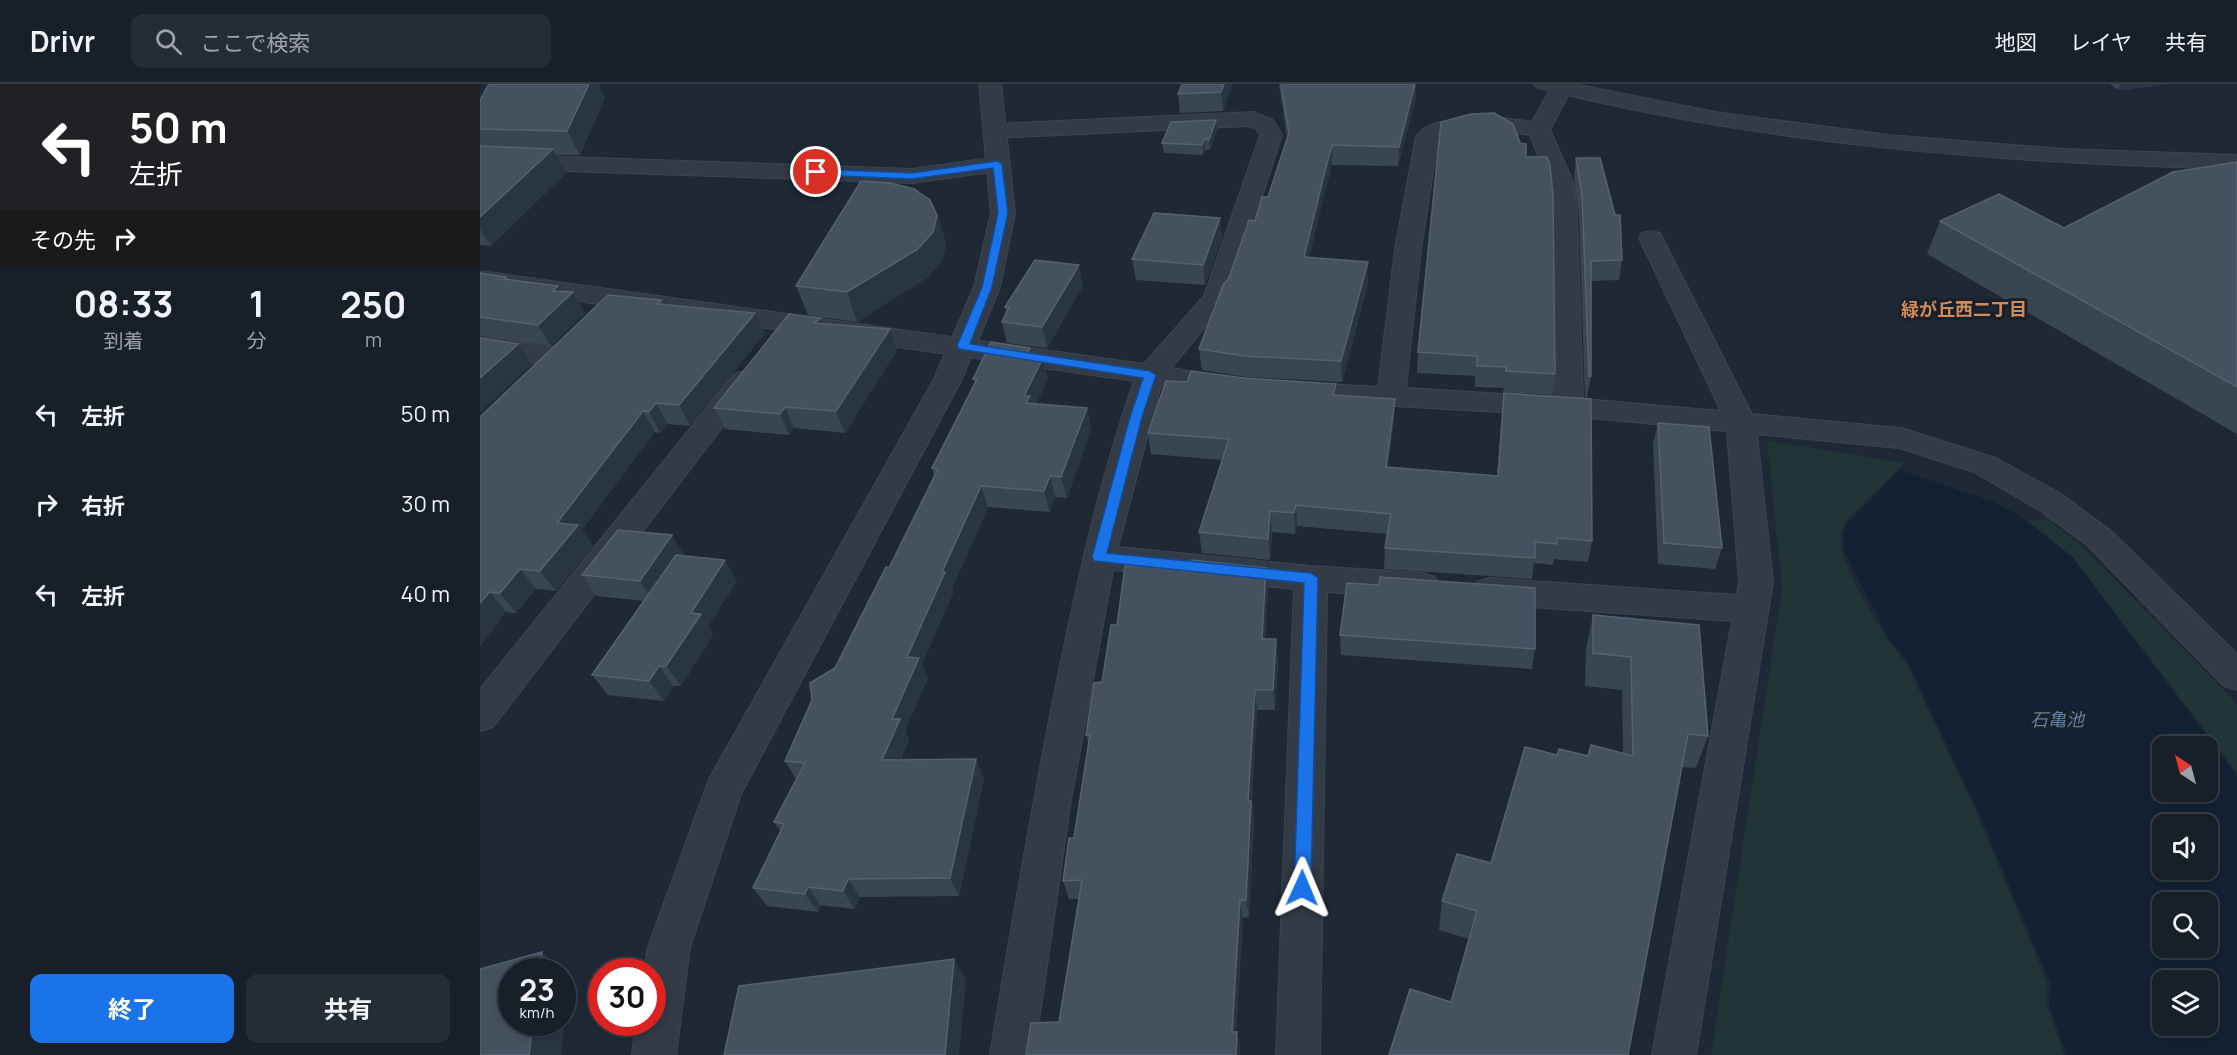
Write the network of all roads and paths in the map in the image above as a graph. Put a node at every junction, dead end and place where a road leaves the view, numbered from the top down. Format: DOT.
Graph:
graph roads {
  1 [pos="990,84"];
  2 [pos="1629,84"];
  3 [pos="1553,86"];
  4 [pos="1884,120"];
  5 [pos="1987,129"];
  6 [pos="1539,130"];
  7 [pos="994,131"];
  8 [pos="2225,141"];
  9 [pos="480,161"];
  10 [pos="2237,162"];
  11 [pos="997,164"];
  12 [pos="1651,238"];
  13 [pos="480,279"];
  14 [pos="619,298"];
  15 [pos="595,320"];
  16 [pos="790,323"];
  17 [pos="480,346"];
  18 [pos="963,346"];
  19 [pos="1150,375"];
  20 [pos="531,382"];
  21 [pos="1390,398"];
  22 [pos="1569,407"];
  23 [pos="1741,422"];
  24 [pos="1099,557"];
  25 [pos="1311,578"];
  26 [pos="1751,609"];
  27 [pos="2237,676"];
  28 [pos="480,716"];
  29 [pos="654,1055"];
  30 [pos="1012,1055"];
  31 [pos="1298,1055"];
  32 [pos="1674,1055"];
  1 -- 7 [label="street"];
  2 -- 4 [label="street"];
  3 -- 6 [label="street"];
  3 -- 10 [label="street"];
  5 -- 8 [label="street"];
  6 -- 21 [label="street"];
  6 -- 22 [label="street"];
  7 -- 11 [label="street"];
  7 -- 19 [label="street"];
  9 -- 11 [label="street"];
  11 -- 18 [label="street"];
  12 -- 23 [label="street"];
  13 -- 14 [label="street"];
  14 -- 15 [label="street"];
  14 -- 16 [label="street"];
  16 -- 18 [label="street"];
  16 -- 28 [label="street"];
  17 -- 20 [label="street"];
  18 -- 19 [label="street"];
  18 -- 29 [label="street"];
  19 -- 21 [label="street"];
  19 -- 24 [label="street"];
  21 -- 22 [label="street"];
  22 -- 23 [label="street"];
  23 -- 26 [label="street"];
  23 -- 27 [label="street"];
  24 -- 25 [label="street"];
  24 -- 30 [label="street"];
  25 -- 26 [label="street"];
  25 -- 31 [label="street"];
  26 -- 32 [label="street"];
}
